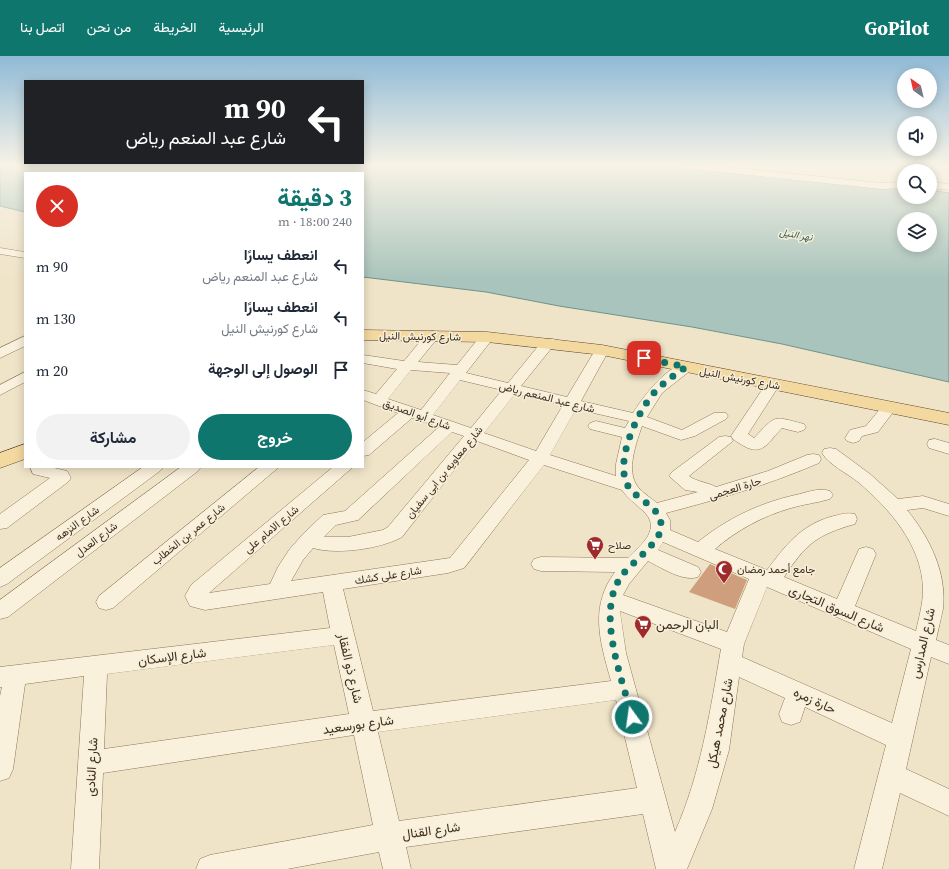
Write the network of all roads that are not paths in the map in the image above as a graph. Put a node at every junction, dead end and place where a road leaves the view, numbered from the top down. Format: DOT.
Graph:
graph roads {
  1 [pos="0,251"];
  2 [pos="24,255"];
  3 [pos="364,333"];
  4 [pos="433,335"];
  5 [pos="486,337"];
  6 [pos="24,341"];
  7 [pos="549,342"];
  8 [pos="602,350"];
  9 [pos="0,354"];
  10 [pos="364,359"];
  11 [pos="408,366"];
  12 [pos="686,367"];
  13 [pos="458,372"];
  14 [pos="24,377"];
  15 [pos="773,384"];
  16 [pos="513,388"];
  17 [pos="0,391"];
  18 [pos="364,395"];
  19 [pos="379,400"];
  20 [pos="571,402"];
  21 [pos="889,407"];
  22 [pos="949,410"];
  23 [pos="417,414"];
  24 [pos="720,416"];
  25 [pos="949,419"];
  26 [pos="450,426"];
  27 [pos="596,426"];
  28 [pos="635,427"];
  29 [pos="798,427"];
  30 [pos="475,435"];
  31 [pos="24,437"];
  32 [pos="854,438"];
  33 [pos="725,441"];
  34 [pos="0,447"];
  35 [pos="364,450"];
  36 [pos="24,451"];
  37 [pos="822,456"];
  38 [pos="540,458"];
  39 [pos="0,461"];
  40 [pos="39,468"];
  41 [pos="153,468"];
  42 [pos="191,468"];
  43 [pos="269,468"];
  44 [pos="343,468"];
  45 [pos="628,486"];
  46 [pos="715,495"];
  47 [pos="824,495"];
  48 [pos="893,506"];
  49 [pos="654,510"];
  50 [pos="949,510"];
  51 [pos="848,519"];
  52 [pos="0,523"];
  53 [pos="659,533"];
  54 [pos="310,539"];
  55 [pos="701,550"];
  56 [pos="866,554"];
  57 [pos="639,558"];
  58 [pos="541,564"];
  59 [pos="691,572"];
  60 [pos="766,578"];
  61 [pos="0,579"];
  62 [pos="331,583"];
  63 [pos="198,591"];
  64 [pos="277,592"];
  65 [pos="611,599"];
  66 [pos="106,602"];
  67 [pos="843,610"];
  68 [pos="0,611"];
  69 [pos="344,635"];
  70 [pos="922,644"];
  71 [pos="732,653"];
  72 [pos="949,655"];
  73 [pos="96,666"];
  74 [pos="8,676"];
  75 [pos="625,689"];
  76 [pos="363,723"];
  77 [pos="900,739"];
  78 [pos="91,763"];
  79 [pos="0,768"];
  80 [pos="891,775"];
  81 [pos="653,799"];
  82 [pos="949,803"];
  83 [pos="389,836"];
  84 [pos="85,869"];
  85 [pos="210,869"];
  86 [pos="397,869"];
  87 [pos="672,869"];
  88 [pos="868,869"];
  1 -- 2 [label="street"];
  3 -- 4 [label="main road, شارع كورنيش النيل"];
  3 -- 22 [label="main road, شارع كورنيش النيل"];
  4 -- 5 [label="main road, شارع كورنيش النيل"];
  4 -- 11 [label="street"];
  5 -- 7 [label="main road, شارع كورنيش النيل"];
  5 -- 13 [label="street"];
  6 -- 9 [label="street"];
  7 -- 8 [label="main road, شارع كورنيش النيل"];
  7 -- 16 [label="street, شارع معاويه بن ابى سفيان"];
  8 -- 12 [label="main road, شارع كورنيش النيل"];
  8 -- 20 [label="street, شارع على كشك"];
  10 -- 11 [label="street, شارع عبد المنعم رياض"];
  11 -- 13 [label="street, شارع عبد المنعم رياض"];
  11 -- 19 [label="street"];
  12 -- 15 [label="main road, شارع كورنيش النيل"];
  12 -- 28 [label="street"];
  13 -- 16 [label="street, شارع عبد المنعم رياض"];
  13 -- 23 [label="street"];
  14 -- 17 [label="street"];
  15 -- 21 [label="main road, شارع كورنيش النيل"];
  15 -- 29 [label="street"];
  16 -- 20 [label="street, شارع عبد المنعم رياض"];
  16 -- 30 [label="street, شارع معاويه بن ابى سفيان"];
  18 -- 19 [label="street, شارع أبو الصديق"];
  19 -- 23 [label="street, شارع أبو الصديق"];
  20 -- 28 [label="street, شارع عبد المنعم رياض"];
  20 -- 38 [label="street, شارع على كشك"];
  21 -- 25 [label="main road, شارع كورنيش النيل"];
  21 -- 32 [label="street"];
  23 -- 26 [label="street, شارع أبو الصديق"];
  23 -- 35 [label="street"];
  24 -- 28 [label="street, شارع عبد المنعم رياض"];
  26 -- 30 [label="street, شارع أبو الصديق"];
  26 -- 54 [label="street"];
  27 -- 28 [label="street"];
  28 -- 45 [label="street"];
  30 -- 38 [label="street, شارع أبو الصديق"];
  30 -- 54 [label="street, شارع معاويه بن ابى سفيان"];
  31 -- 34 [label="main road"];
  33 -- 46 [label="street"];
  36 -- 39 [label="main road"];
  37 -- 46 [label="street, حارة العجمى"];
  37 -- 48 [label="street, شارع المدارس"];
  38 -- 45 [label="street, شارع أبو الصديق"];
  38 -- 62 [label="street, شارع على كشك"];
  40 -- 52 [label="street"];
  41 -- 61 [label="street, شارع النزهه"];
  42 -- 68 [label="street, شارع العدل"];
  43 -- 66 [label="street, شارع عمر بن الخطاب"];
  44 -- 63 [label="street, شارع الامام على"];
  45 -- 49 [label="street"];
  46 -- 49 [label="street, حارة العجمى"];
  47 -- 55 [label="street"];
  48 -- 50 [label="street"];
  48 -- 70 [label="street, شارع المدارس"];
  49 -- 53 [label="street"];
  51 -- 60 [label="street, شارع محمد هيكل"];
  53 -- 55 [label="street, شارع السوق التجارى"];
  53 -- 57 [label="street"];
  54 -- 64 [label="street"];
  55 -- 60 [label="street, شارع السوق التجارى"];
  56 -- 67 [label="street"];
  57 -- 58 [label="street"];
  57 -- 59 [label="street"];
  57 -- 65 [label="street"];
  60 -- 67 [label="street, شارع السوق التجارى"];
  60 -- 71 [label="street, شارع محمد هيكل"];
  62 -- 64 [label="street, شارع على كشك"];
  62 -- 69 [label="street, شارع ذو الفقار"];
  63 -- 64 [label="street, شارع على كشك"];
  65 -- 71 [label="street, حارة زمره"];
  65 -- 75 [label="street"];
  67 -- 70 [label="street, شارع السوق التجارى"];
  69 -- 73 [label="street, شارع الإسكان"];
  69 -- 76 [label="street, شارع ذو الفقار"];
  70 -- 72 [label="street, شارع السوق التجارى"];
  70 -- 77 [label="street, شارع المدارس"];
  71 -- 77 [label="street, حارة زمره"];
  71 -- 87 [label="street, شارع محمد هيكل"];
  73 -- 74 [label="street, شارع الإسكان"];
  73 -- 78 [label="street, شارع النادى"];
  74 -- 79 [label="street"];
  75 -- 76 [label="street, شارع بورسعيد"];
  75 -- 81 [label="street"];
  76 -- 78 [label="street, شارع بورسعيد"];
  76 -- 83 [label="street, شارع ذو الفقار"];
  77 -- 80 [label="street, شارع المدارس"];
  78 -- 84 [label="street, شارع النادى"];
  80 -- 82 [label="street"];
  80 -- 88 [label="street, شارع المدارس"];
  81 -- 83 [label="street, شارع القنال"];
  81 -- 87 [label="street"];
  83 -- 85 [label="street, شارع القنال"];
  83 -- 86 [label="street, شارع ذو الفقار"];
}
